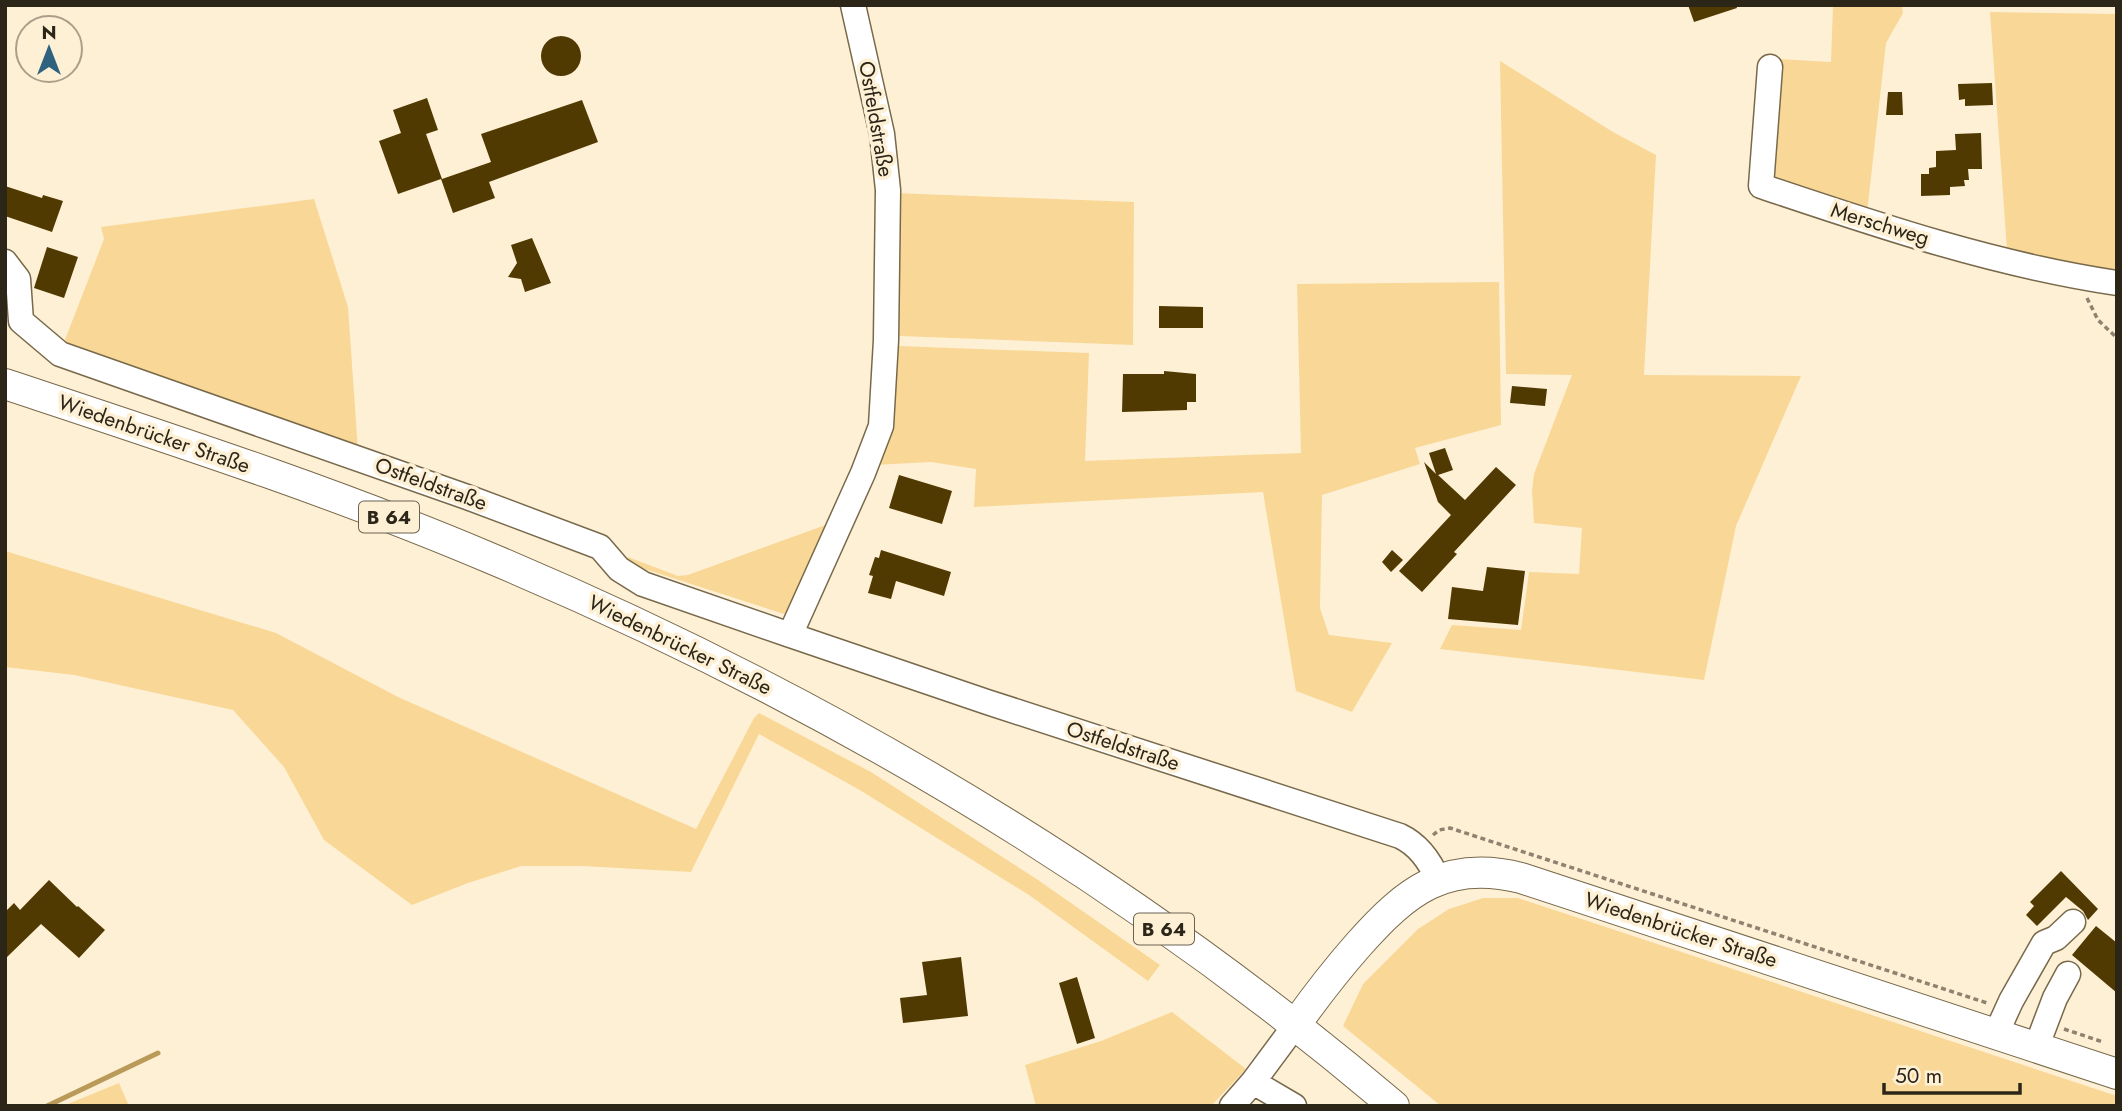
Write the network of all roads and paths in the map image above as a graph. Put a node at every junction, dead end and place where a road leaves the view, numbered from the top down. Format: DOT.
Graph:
graph roads {
  1 [pos="853,5"];
  2 [pos="1770,67"];
  3 [pos="5,262"];
  4 [pos="2088,279"];
  5 [pos="2117,283"];
  6 [pos="2117,338"];
  7 [pos="5,384"];
  8 [pos="790,635"];
  9 [pos="1438,880"];
  10 [pos="2073,922"];
  11 [pos="2068,974"];
  12 [pos="1296,1024"];
  13 [pos="1996,1034"];
  14 [pos="2036,1048"];
  15 [pos="2117,1074"];
  16 [pos="1253,1082"];
  17 [pos="1232,1106"];
  18 [pos="1294,1106"];
  19 [pos="1394,1106"];
  1 -- 8 [label="street, Ostfeldstraße"];
  2 -- 4 [label="street, Merschweg"];
  3 -- 8 [label="street, Ostfeldstraße"];
  4 -- 5 [label="street, Merschweg"];
  4 -- 6 [label="path"];
  7 -- 12 [label="main road, Wiedenbrücker Straße / B 64"];
  8 -- 9 [label="street, Ostfeldstraße"];
  9 -- 12 [label="main road, Wiedenbrücker Straße"];
  9 -- 13 [label="main road, Wiedenbrücker Straße"];
  10 -- 13 [label="street"];
  11 -- 14 [label="street"];
  12 -- 16 [label="street"];
  12 -- 19 [label="main road, Wiedenbrücker Straße / B 64"];
  13 -- 14 [label="main road, Wiedenbrücker Straße"];
  14 -- 15 [label="main road, Wiedenbrücker Straße"];
  16 -- 17 [label="street"];
  16 -- 18 [label="street"];
}
